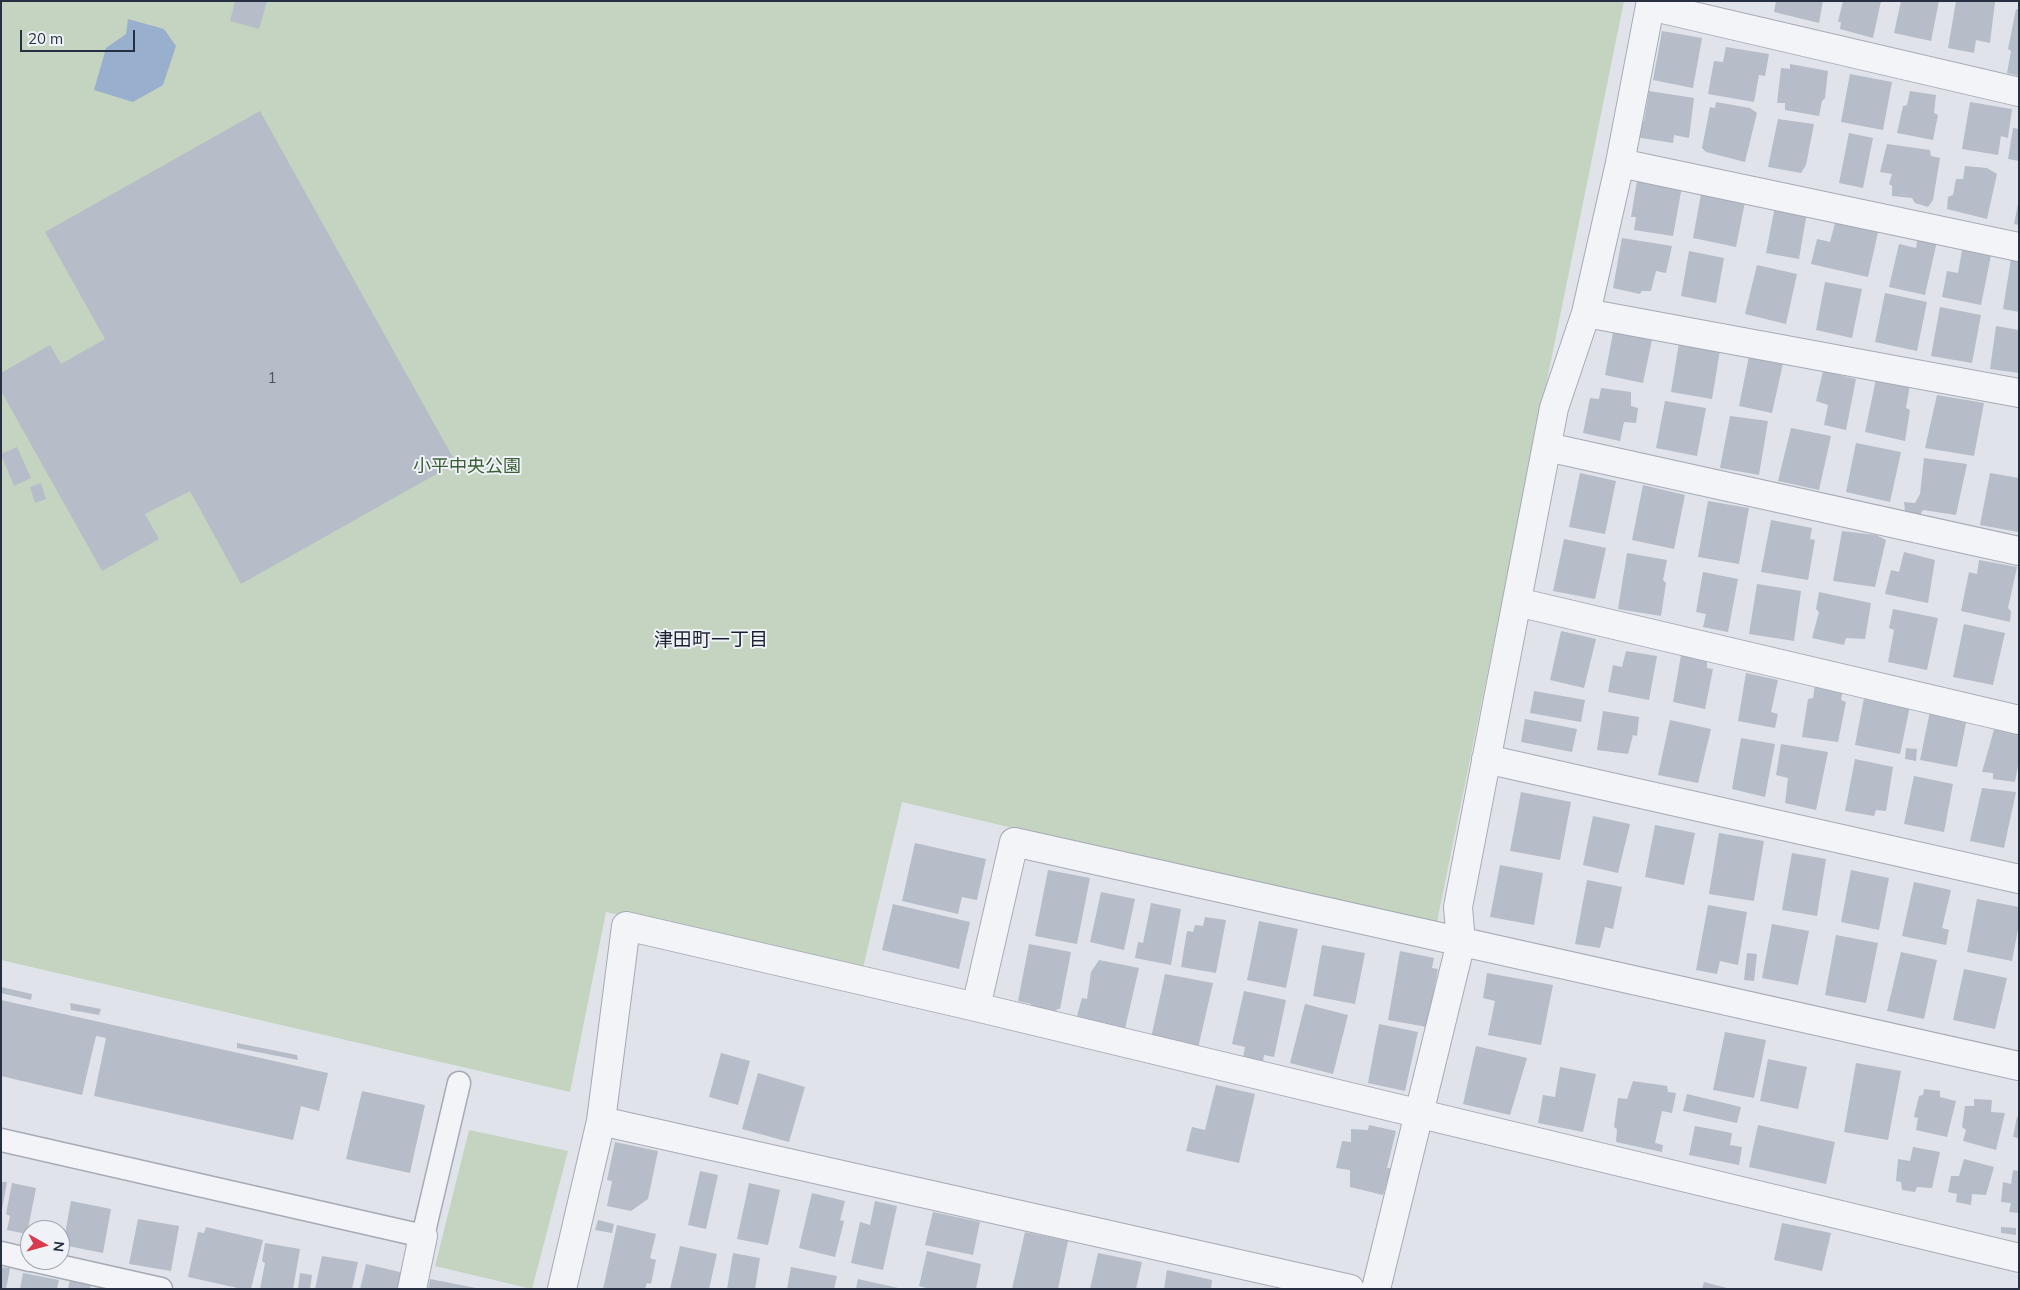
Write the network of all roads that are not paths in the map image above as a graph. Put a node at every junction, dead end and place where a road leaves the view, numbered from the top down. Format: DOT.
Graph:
graph roads {
  1 [pos="2019,92"];
  2 [pos="1620,163"];
  3 [pos="2019,248"];
  4 [pos="1586,313"];
  5 [pos="2019,393"];
  6 [pos="1547,447"];
  7 [pos="2019,551"];
  8 [pos="1517,602"];
  9 [pos="2019,720"];
  10 [pos="1486,759"];
  11 [pos="2019,879"];
  12 [pos="1461,942"];
  13 [pos="976,1007"];
  14 [pos="2019,1066"];
  15 [pos="458,1083"];
  16 [pos="1418,1113"];
  17 [pos="601,1121"];
  18 [pos="1,1140"];
  19 [pos="423,1236"];
  20 [pos="1,1253"];
  21 [pos="20,1257"];
  22 [pos="2019,1258"];
  23 [pos="70,1269"];
  24 [pos="161,1289"];
  25 [pos="412,1289"];
  26 [pos="562,1289"];
  27 [pos="1350,1289"];
  28 [pos="1376,1289"];
  1 -- 2 [label="street"];
  2 -- 3 [label="street"];
  2 -- 4 [label="street"];
  4 -- 5 [label="street"];
  4 -- 6 [label="street"];
  6 -- 7 [label="street"];
  6 -- 8 [label="street"];
  8 -- 9 [label="street"];
  8 -- 10 [label="street"];
  10 -- 11 [label="street"];
  10 -- 12 [label="street"];
  12 -- 13 [label="street"];
  12 -- 14 [label="street"];
  12 -- 16 [label="street"];
  13 -- 16 [label="street"];
  13 -- 17 [label="street"];
  15 -- 19 [label="lane"];
  16 -- 22 [label="street"];
  16 -- 28 [label="street"];
  17 -- 26 [label="street"];
  17 -- 27 [label="street"];
  18 -- 19 [label="lane"];
  19 -- 25 [label="street"];
  20 -- 21 [label="lane"];
  23 -- 24 [label="lane"];
}
